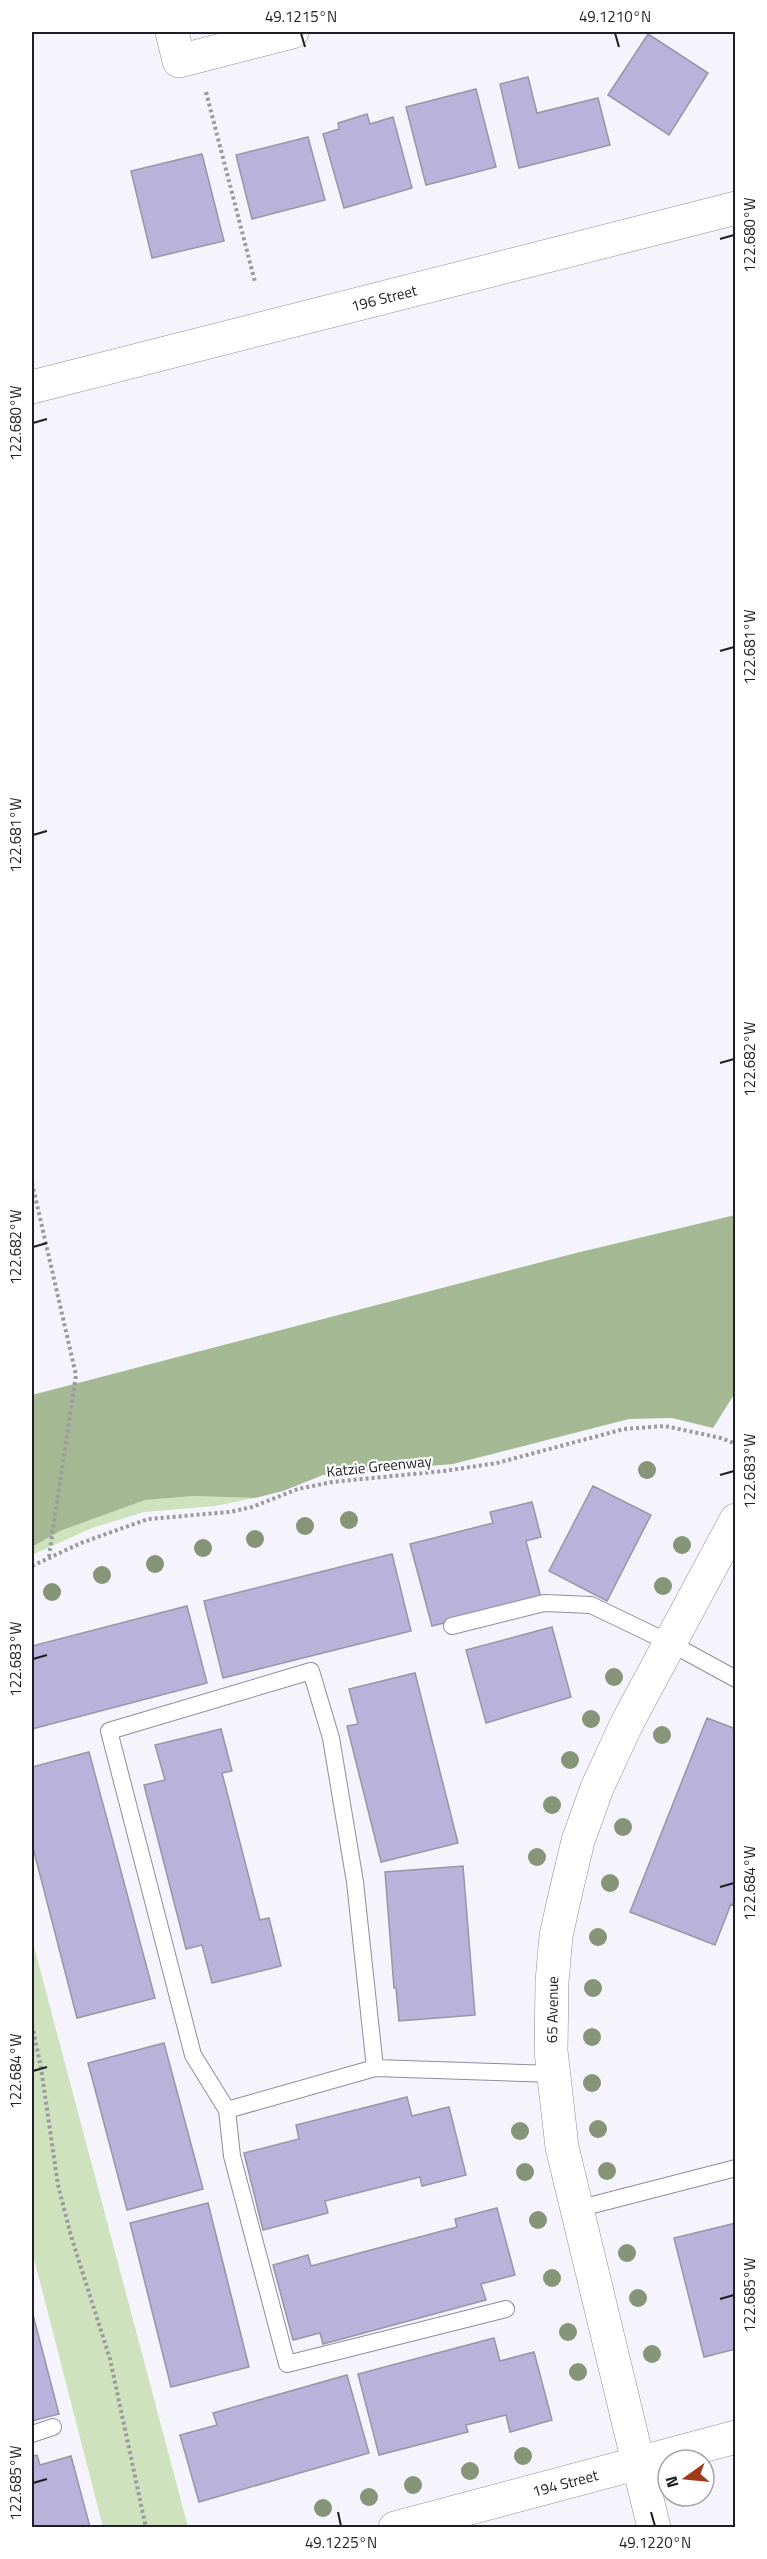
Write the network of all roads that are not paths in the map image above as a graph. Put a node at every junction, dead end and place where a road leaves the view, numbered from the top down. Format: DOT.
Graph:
graph roads {
  1 [pos="172,32"];
  2 [pos="292,32"];
  3 [pos="735,208"];
  4 [pos="32,387"];
  5 [pos="735,1520"];
  6 [pos="452,1626"];
  7 [pos="670,1643"];
  8 [pos="735,1679"];
  9 [pos="375,2068"];
  10 [pos="554,2074"];
  11 [pos="227,2110"];
  12 [pos="735,2168"];
  13 [pos="577,2209"];
  14 [pos="506,2309"];
  15 [pos="53,2427"];
  16 [pos="32,2434"];
  17 [pos="735,2438"];
  18 [pos="638,2463"];
  19 [pos="395,2528"];
  20 [pos="654,2528"];
  1 -- 2 [label="street"];
  3 -- 4 [label="street, 196 Street"];
  5 -- 7 [label="street, 65 Avenue"];
  6 -- 7 [label="lane"];
  7 -- 8 [label="lane"];
  7 -- 10 [label="street, 65 Avenue"];
  9 -- 10 [label="lane"];
  9 -- 11 [label="lane"];
  9 -- 11 [label="lane"];
  10 -- 13 [label="street, 65 Avenue"];
  11 -- 14 [label="lane"];
  12 -- 13 [label="lane"];
  13 -- 18 [label="street, 65 Avenue"];
  15 -- 16 [label="lane"];
  17 -- 18 [label="street, 194 Street"];
  18 -- 19 [label="street, 194 Street"];
  18 -- 20 [label="street, 65 Avenue"];
}
